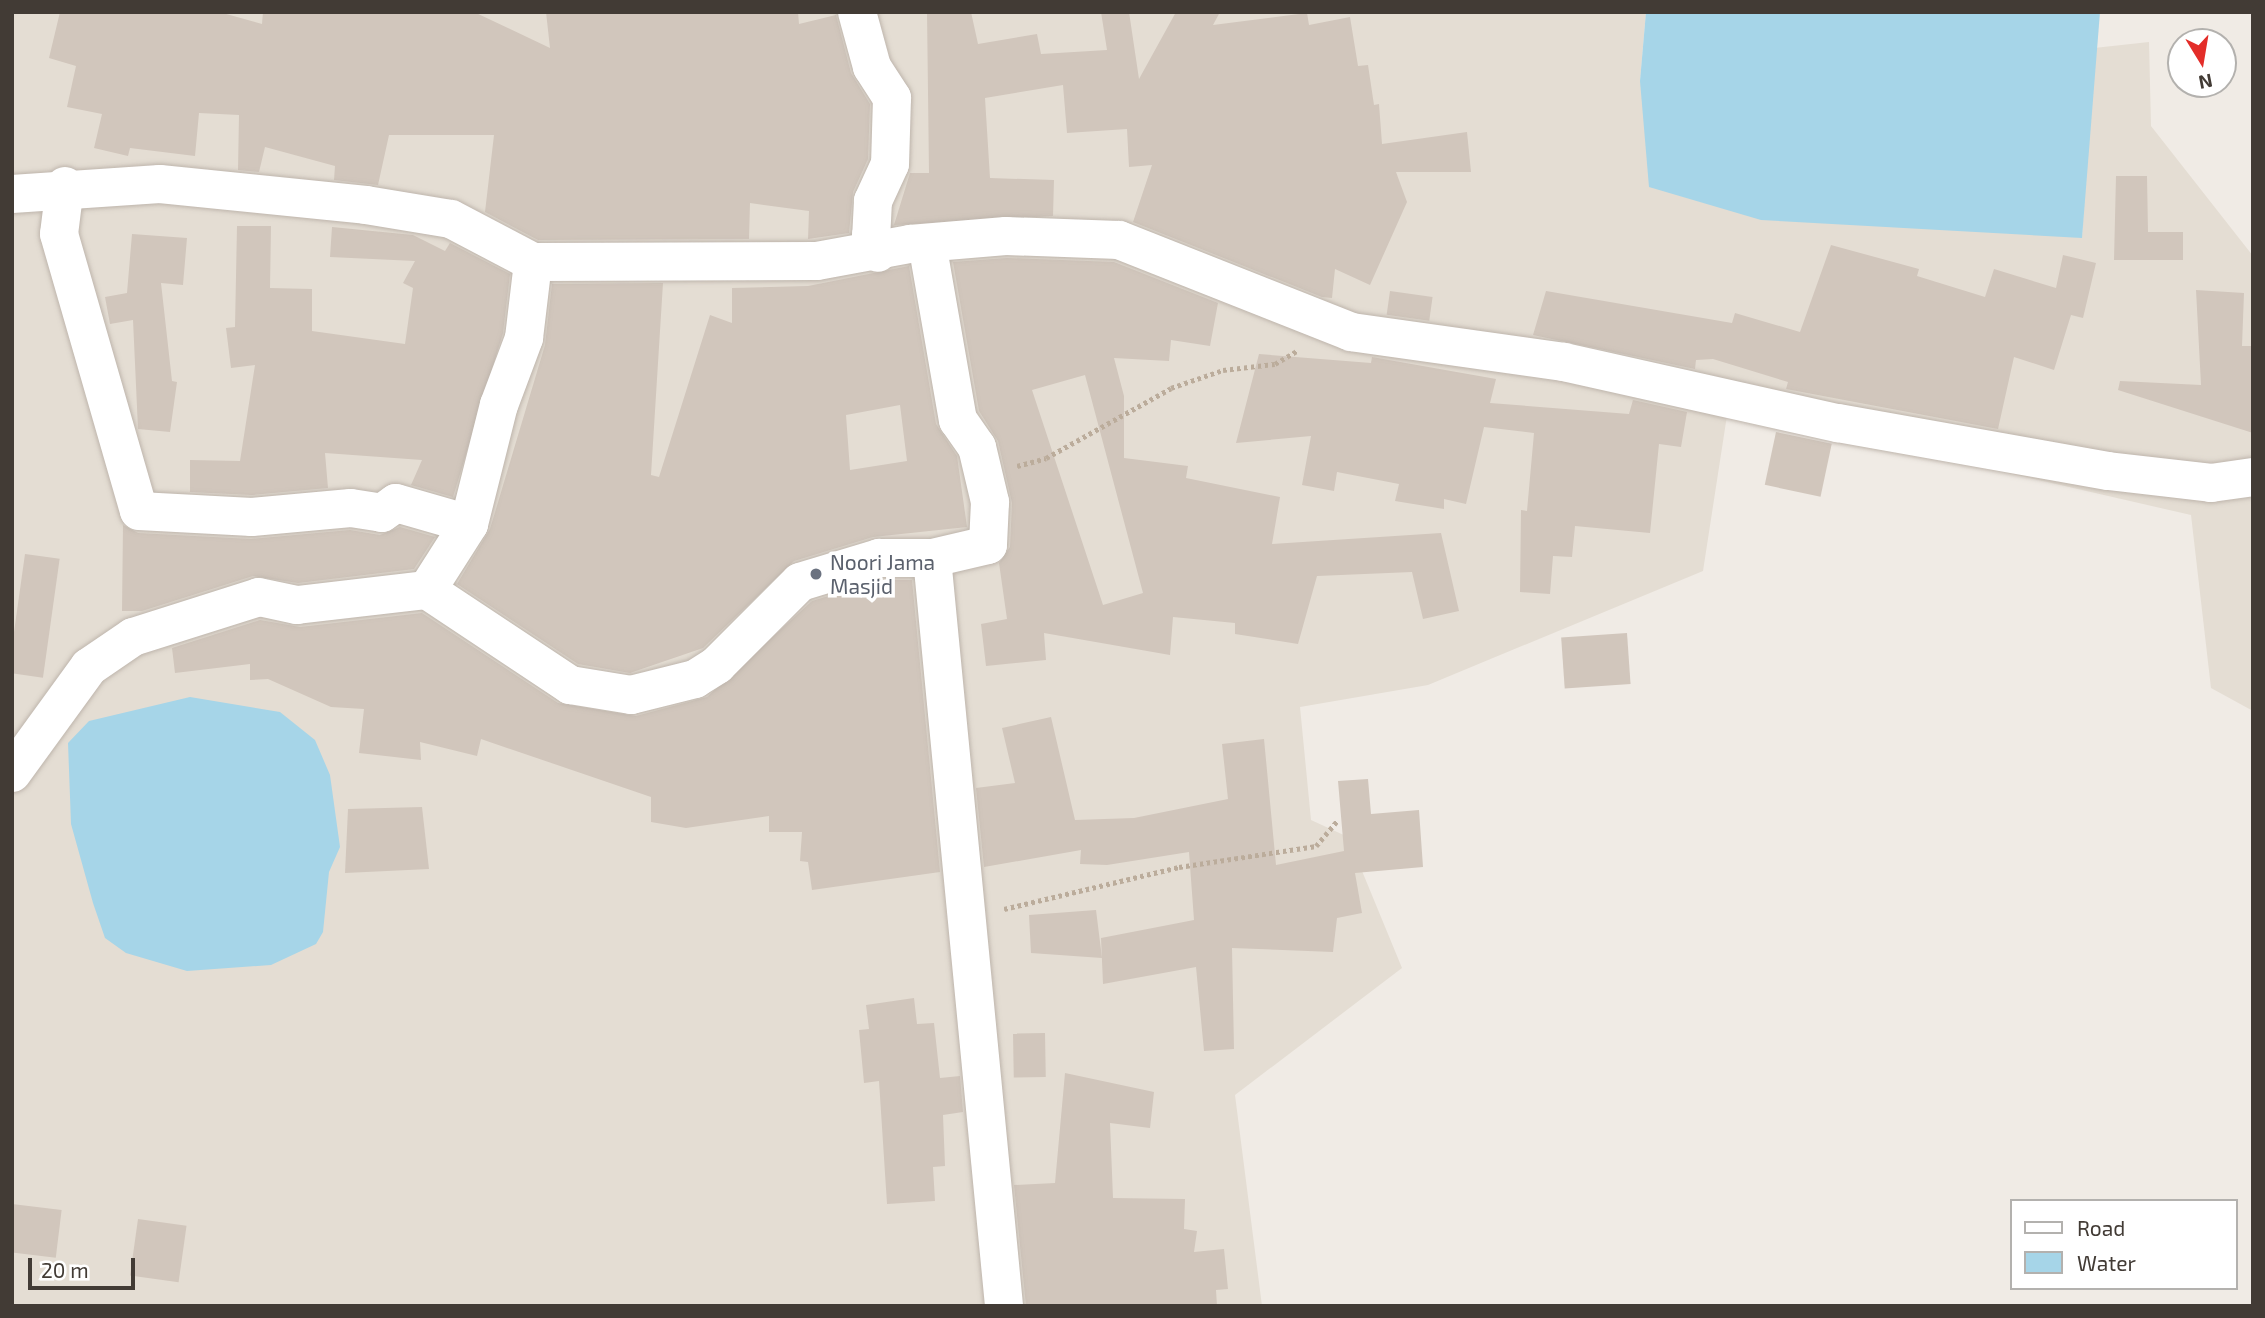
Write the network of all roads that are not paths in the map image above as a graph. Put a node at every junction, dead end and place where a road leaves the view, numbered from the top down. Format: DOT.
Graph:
graph roads {
  1 [pos="857,12"];
  2 [pos="65,186"];
  3 [pos="12,194"];
  4 [pos="927,243"];
  5 [pos="878,253"];
  6 [pos="533,262"];
  7 [pos="2253,477"];
  8 [pos="469,524"];
  9 [pos="932,558"];
  10 [pos="427,590"];
  11 [pos="12,774"];
  12 [pos="1003,1306"];
  1 -- 5 [label="street"];
  2 -- 3 [label="street"];
  2 -- 6 [label="street"];
  2 -- 8 [label="street"];
  4 -- 5 [label="street"];
  4 -- 7 [label="street"];
  4 -- 9 [label="street"];
  5 -- 6 [label="street"];
  6 -- 8 [label="street"];
  8 -- 10 [label="street"];
  9 -- 10 [label="street"];
  9 -- 12 [label="street"];
  10 -- 11 [label="street"];
}
